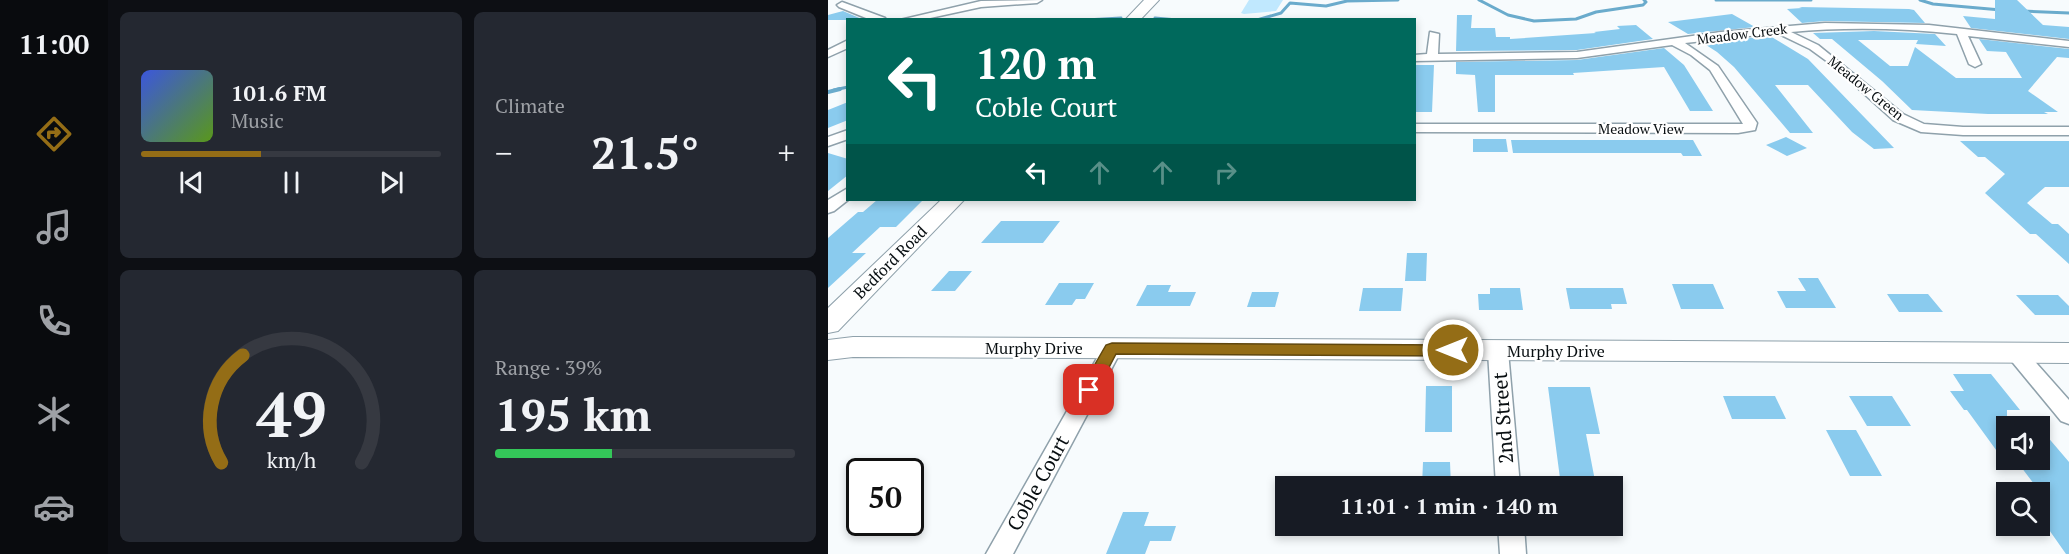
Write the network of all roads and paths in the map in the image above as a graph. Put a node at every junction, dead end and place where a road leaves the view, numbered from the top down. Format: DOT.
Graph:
graph roads {
  1 [pos="1037,0"];
  2 [pos="1152,0"];
  3 [pos="842,5"];
  4 [pos="876,18"];
  5 [pos="914,18"];
  6 [pos="1134,18"];
  7 [pos="1776,29"];
  8 [pos="1962,32"];
  9 [pos="1434,34"];
  10 [pos="1674,42"];
  11 [pos="846,44"];
  12 [pos="2069,44"];
  13 [pos="828,54"];
  14 [pos="1416,57"];
  15 [pos="1432,57"];
  16 [pos="1975,64"];
  17 [pos="1416,128"];
  18 [pos="2069,131"];
  19 [pos="846,135"];
  20 [pos="830,142"];
  21 [pos="846,146"];
  22 [pos="846,194"];
  23 [pos="952,201"];
  24 [pos="828,208"];
  25 [pos="828,324"];
  26 [pos="1112,349"];
  27 [pos="828,350"];
  28 [pos="1498,351"];
  29 [pos="2016,353"];
  30 [pos="2069,353"];
  31 [pos="2069,415"];
  32 [pos="1507,476"];
  33 [pos="1512,536"];
  34 [pos="999,554"];
  35 [pos="1513,554"];
  1 -- 5 [label="street"];
  2 -- 6 [label="main road"];
  3 -- 4 [label="street"];
  7 -- 8 [label="street, Meadow Creek"];
  7 -- 10 [label="street, Meadow Creek"];
  7 -- 18 [label="street, Meadow Green"];
  8 -- 12 [label="street, Meadow Creek"];
  8 -- 16 [label="street"];
  9 -- 15 [label="street"];
  10 -- 15 [label="street, Meadow Creek"];
  10 -- 17 [label="street, Meadow View"];
  11 -- 13 [label="street"];
  14 -- 15 [label="street, Meadow Creek"];
  19 -- 20 [label="street"];
  20 -- 21 [label="street"];
  22 -- 24 [label="street"];
  23 -- 25 [label="main road, Bedford Road"];
  26 -- 27 [label="main road, Murphy Drive"];
  26 -- 28 [label="main road, Murphy Drive"];
  26 -- 34 [label="street, Coble Court"];
  28 -- 29 [label="main road, Murphy Drive"];
  28 -- 32 [label="street, 2nd Street"];
  29 -- 30 [label="main road, Murphy Drive"];
  29 -- 31 [label="street"];
  33 -- 35 [label="street"];
}
